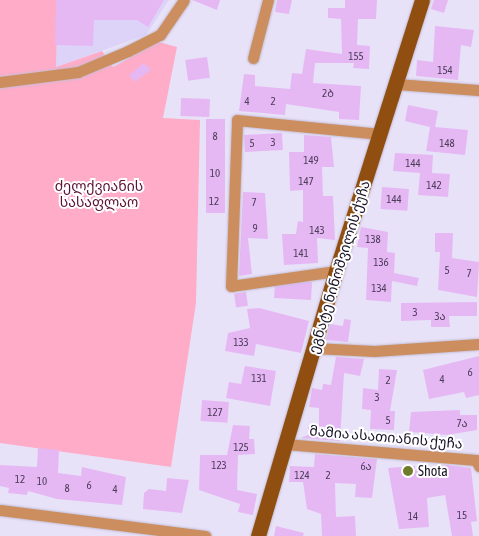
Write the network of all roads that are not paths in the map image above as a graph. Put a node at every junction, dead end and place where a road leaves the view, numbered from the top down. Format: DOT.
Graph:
graph roads {
  1 [pos="184,0"];
  2 [pos="268,0"];
  3 [pos="422,0"];
  4 [pos="253,58"];
  5 [pos="0,82"];
  6 [pos="395,84"];
  7 [pos="479,90"];
  8 [pos="380,134"];
  9 [pos="336,271"];
  10 [pos="479,344"];
  11 [pos="314,348"];
  12 [pos="285,444"];
  13 [pos="479,466"];
  14 [pos="0,510"];
  15 [pos="205,536"];
  16 [pos="258,536"];
  1 -- 5 [label="street"];
  2 -- 4 [label="street"];
  3 -- 6 [label="main road, ეგნატე ნინოშვილის ქუჩა"];
  6 -- 7 [label="street"];
  6 -- 8 [label="main road, ეგნატე ნინოშვილის ქუჩა"];
  8 -- 9 [label="main road, ეგნატე ნინოშვილის ქუჩა"];
  8 -- 9 [label="street"];
  9 -- 11 [label="main road, ეგნატე ნინოშვილის ქუჩა"];
  10 -- 11 [label="street"];
  11 -- 12 [label="main road, ეგნატე ნინოშვილის ქუჩა"];
  12 -- 13 [label="street, მამია ასათიანის ქუჩა"];
  12 -- 16 [label="main road, ეგნატე ნინოშვილის ქუჩა"];
  14 -- 15 [label="street"];
}
